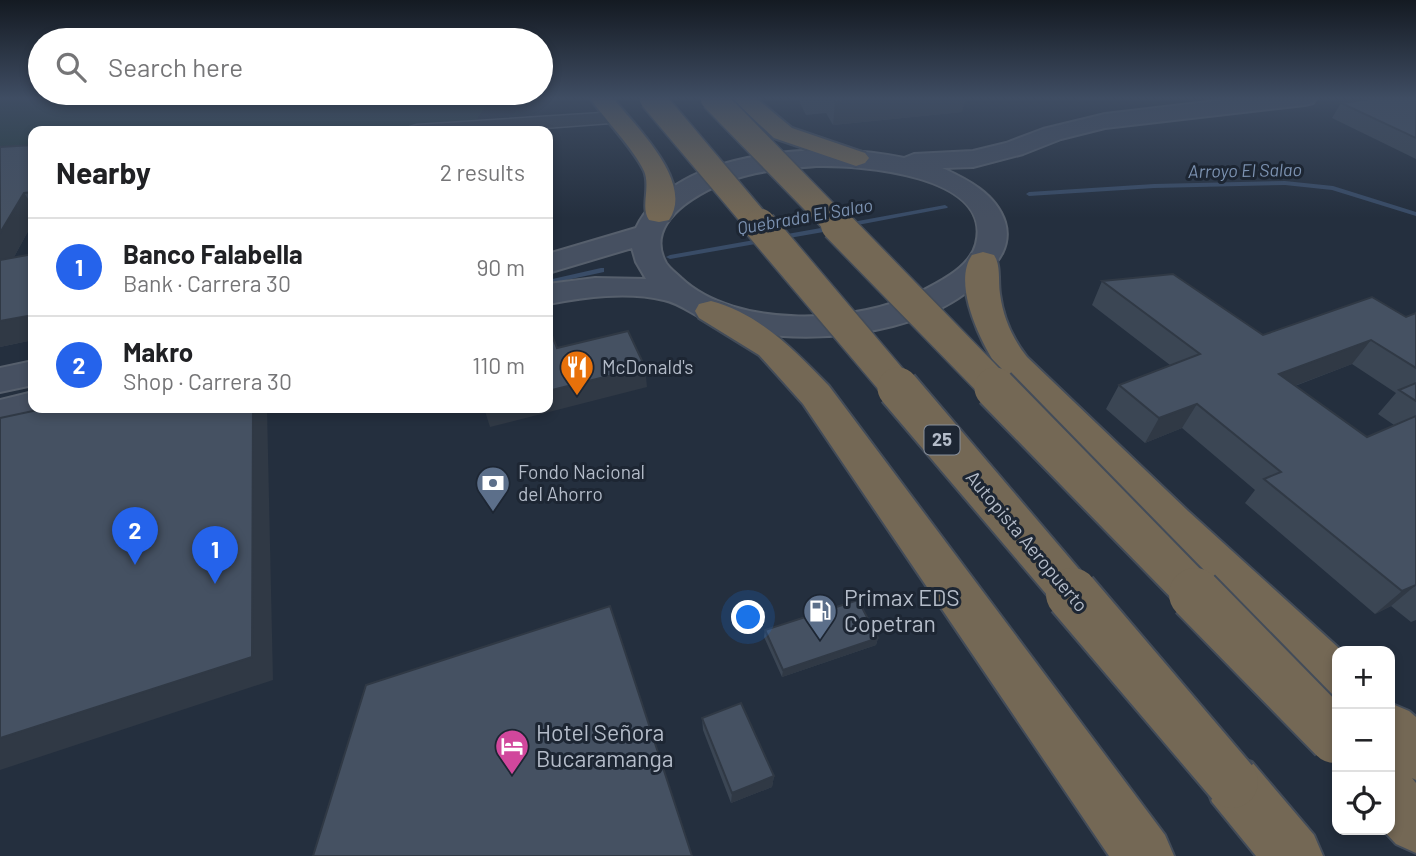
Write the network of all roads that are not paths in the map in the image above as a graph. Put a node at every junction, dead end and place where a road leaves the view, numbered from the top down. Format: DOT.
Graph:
graph roads {
  1 [pos="632,138"];
  2 [pos="685,138"];
  3 [pos="751,138"];
  4 [pos="797,138"];
  5 [pos="1042,138"];
  6 [pos="1014,149"];
  7 [pos="856,158"];
  8 [pos="884,161"];
  9 [pos="983,207"];
  10 [pos="653,224"];
  11 [pos="983,261"];
  12 [pos="553,262"];
  13 [pos="553,293"];
  14 [pos="692,301"];
  15 [pos="28,374"];
  16 [pos="0,380"];
  17 [pos="28,406"];
  18 [pos="0,412"];
  19 [pos="1332,675"];
  20 [pos="1332,734"];
  21 [pos="1395,734"];
  22 [pos="1416,753"];
  23 [pos="1395,801"];
  24 [pos="1416,824"];
  25 [pos="1144,856"];
  26 [pos="1293,856"];
  1 -- 10 [label="highway"];
  2 -- 26 [label="highway, Autopista Aeropuerto / 25, bridge"];
  3 -- 20 [label="highway, bridge"];
  4 -- 7 [label="highway"];
  5 -- 6 [label="street"];
  6 -- 8 [label="street"];
  6 -- 9 [label="street"];
  7 -- 8 [label="street"];
  7 -- 10 [label="street"];
  8 -- 9 [label="street"];
  9 -- 11 [label="street"];
  10 -- 12 [label="street"];
  10 -- 14 [label="street"];
  11 -- 14 [label="street"];
  11 -- 19 [label="highway"];
  13 -- 14 [label="street"];
  14 -- 25 [label="highway"];
  15 -- 16 [label="street"];
  17 -- 18 [label="street"];
  21 -- 22 [label="highway"];
  23 -- 24 [label="highway"];
}
